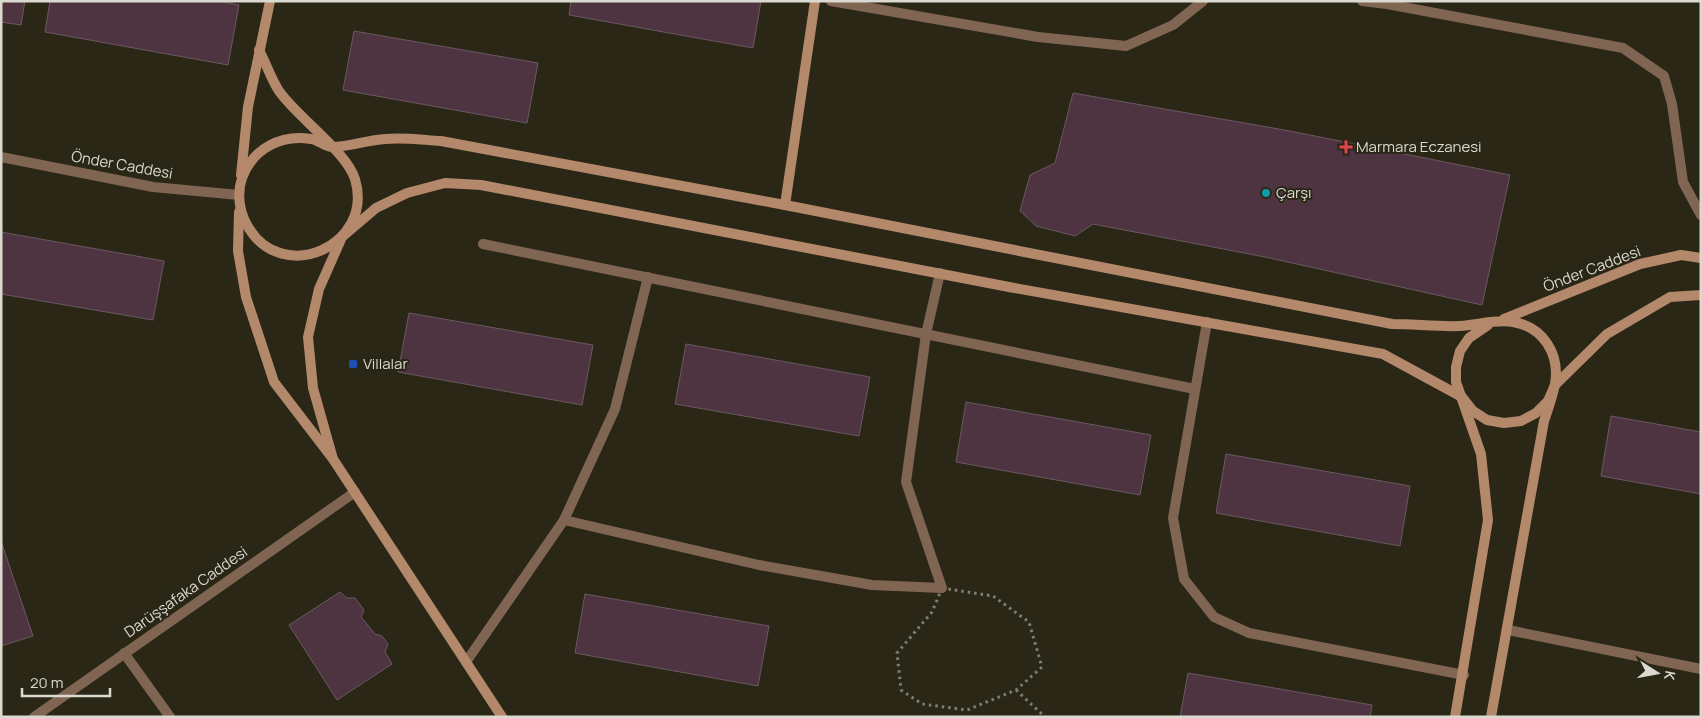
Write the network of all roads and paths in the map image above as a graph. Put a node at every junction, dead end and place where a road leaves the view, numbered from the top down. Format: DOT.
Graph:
graph roads {
  1 [pos="270,1"];
  2 [pos="815,1"];
  3 [pos="831,1"];
  4 [pos="1204,1"];
  5 [pos="1362,1"];
  6 [pos="259,50"];
  7 [pos="331,147"];
  8 [pos="1,157"];
  9 [pos="239,195"];
  10 [pos="785,205"];
  11 [pos="1701,215"];
  12 [pos="342,237"];
  13 [pos="483,244"];
  14 [pos="1701,258"];
  15 [pos="940,273"];
  16 [pos="648,277"];
  17 [pos="1701,295"];
  18 [pos="1207,322"];
  19 [pos="1496,322"];
  20 [pos="926,334"];
  21 [pos="1555,385"];
  22 [pos="1195,389"];
  23 [pos="1462,397"];
  24 [pos="333,460"];
  25 [pos="355,492"];
  26 [pos="564,520"];
  27 [pos="942,588"];
  28 [pos="1508,630"];
  29 [pos="124,654"];
  30 [pos="466,662"];
  31 [pos="1701,669"];
  32 [pos="1464,675"];
  33 [pos="1016,690"];
  34 [pos="34,717"];
  35 [pos="170,717"];
  36 [pos="502,717"];
  37 [pos="1045,717"];
  38 [pos="1456,717"];
  39 [pos="1491,717"];
  1 -- 6 [label="street"];
  2 -- 10 [label="street"];
  3 -- 4 [label="street"];
  5 -- 11 [label="street"];
  6 -- 7 [label="street"];
  6 -- 9 [label="street"];
  7 -- 9 [label="street"];
  7 -- 10 [label="street"];
  7 -- 12 [label="street"];
  8 -- 9 [label="street, Önder Caddesi"];
  9 -- 12 [label="street"];
  9 -- 24 [label="street"];
  10 -- 19 [label="street"];
  12 -- 15 [label="street"];
  12 -- 24 [label="street"];
  13 -- 16 [label="street"];
  14 -- 19 [label="street, Önder Caddesi"];
  15 -- 18 [label="street"];
  15 -- 20 [label="street"];
  16 -- 20 [label="street"];
  16 -- 26 [label="street"];
  17 -- 21 [label="street"];
  18 -- 22 [label="street"];
  18 -- 23 [label="street"];
  19 -- 21 [label="street"];
  19 -- 23 [label="street"];
  20 -- 22 [label="street"];
  20 -- 27 [label="street"];
  21 -- 23 [label="street"];
  21 -- 28 [label="street"];
  22 -- 32 [label="street"];
  23 -- 32 [label="street"];
  24 -- 25 [label="street"];
  25 -- 29 [label="street, Darüşşafaka Caddesi"];
  25 -- 30 [label="street"];
  26 -- 27 [label="street"];
  26 -- 30 [label="street"];
  27 -- 33 [label="path"];
  27 -- 33 [label="path"];
  28 -- 31 [label="street"];
  28 -- 39 [label="street"];
  29 -- 34 [label="street, Darüşşafaka Caddesi"];
  29 -- 35 [label="street"];
  30 -- 36 [label="street"];
  32 -- 38 [label="street"];
  33 -- 37 [label="path"];
}
